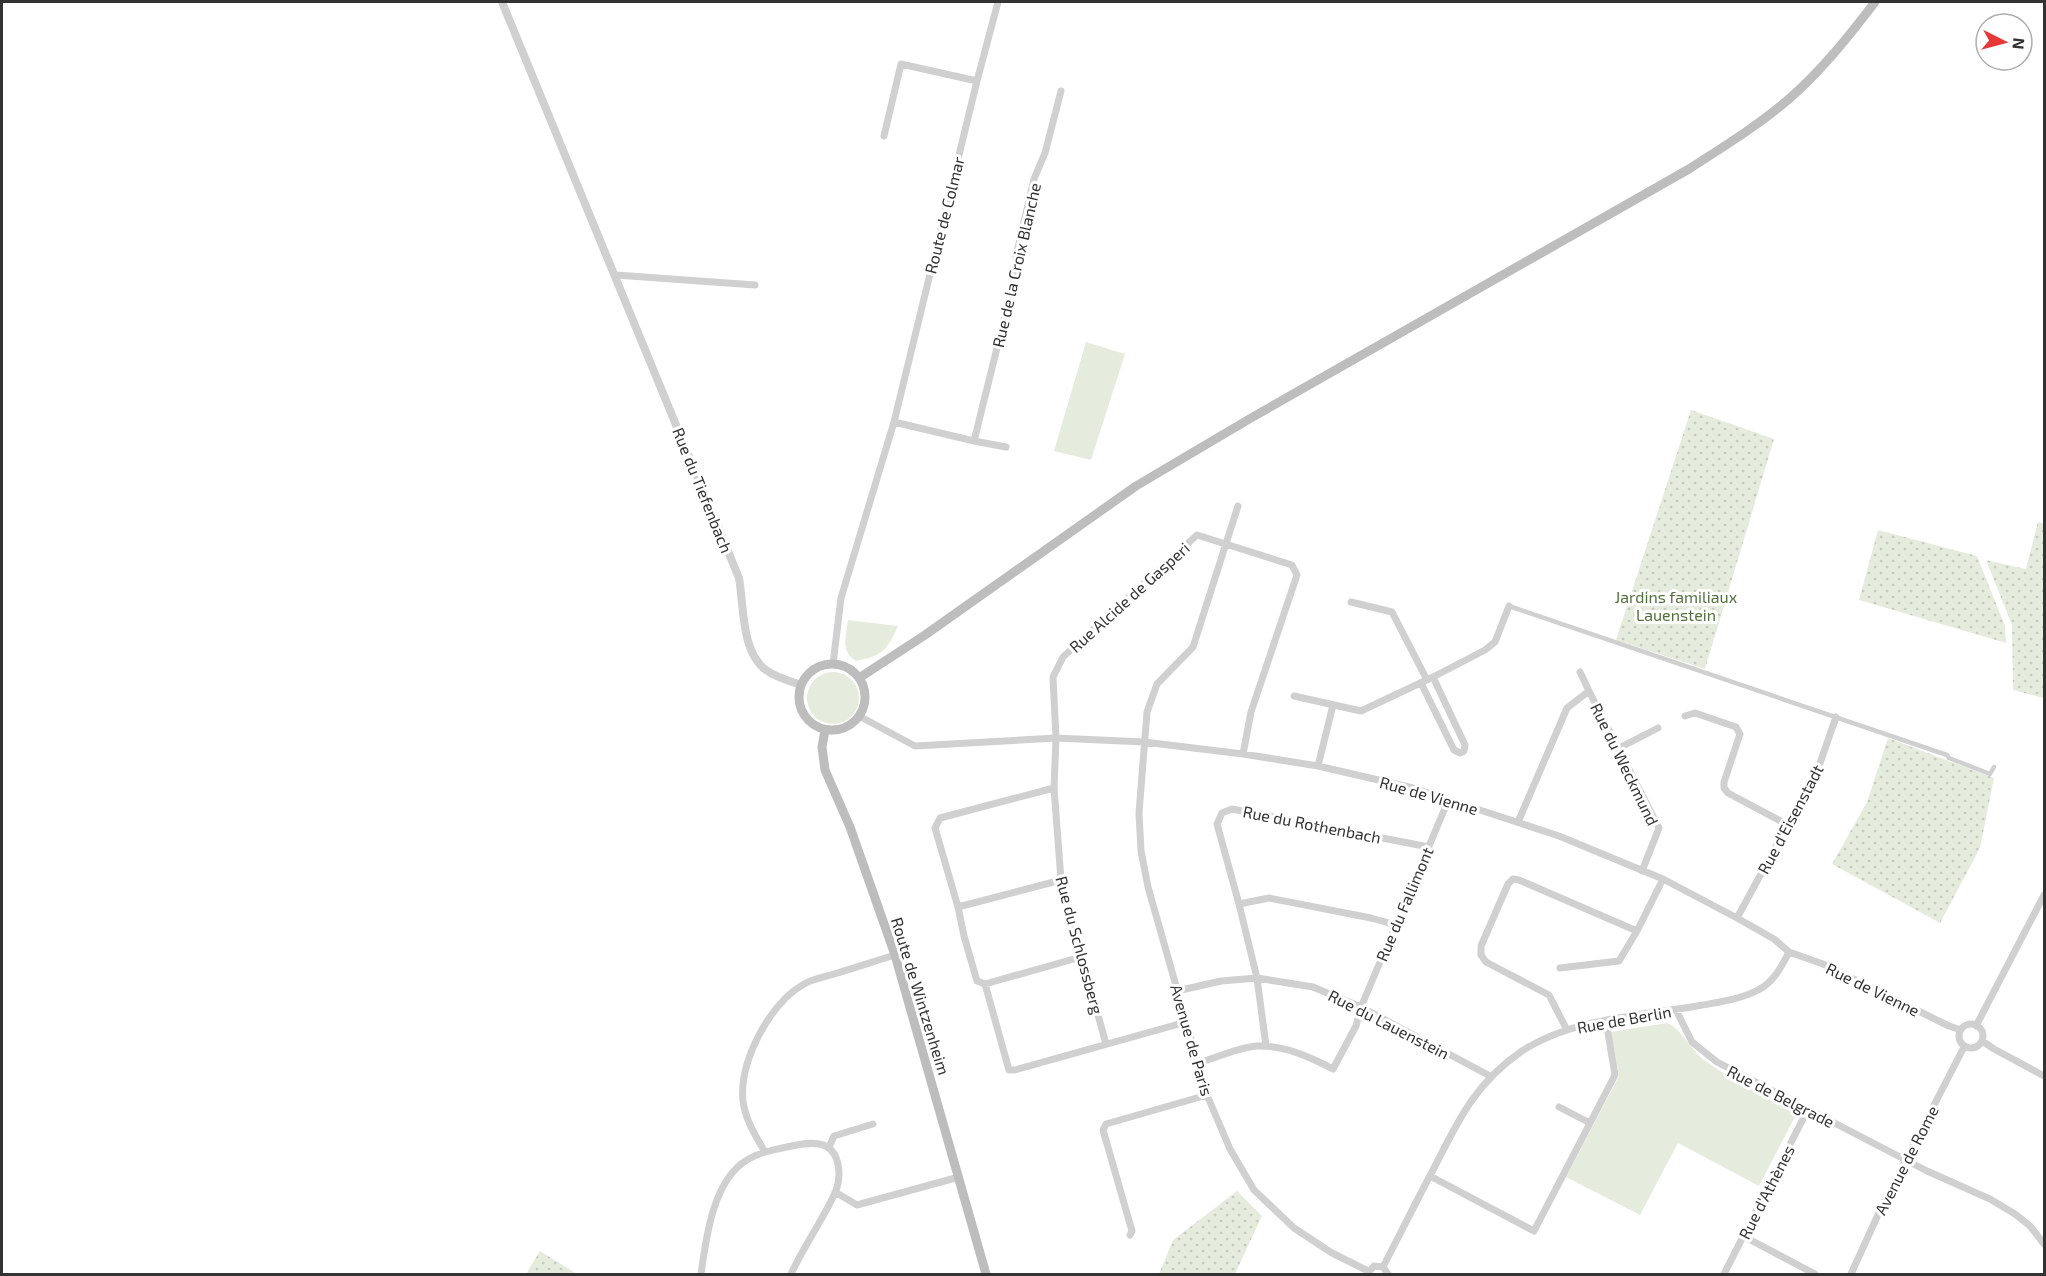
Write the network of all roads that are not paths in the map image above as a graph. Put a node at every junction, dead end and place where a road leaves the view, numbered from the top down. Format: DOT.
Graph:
graph roads {
  1 [pos="502,2"];
  2 [pos="998,2"];
  3 [pos="1875,2"];
  4 [pos="977,81"];
  5 [pos="1061,91"];
  6 [pos="884,136"];
  7 [pos="616,275"];
  8 [pos="755,285"];
  9 [pos="892,426"];
  10 [pos="974,441"];
  11 [pos="1006,447"];
  12 [pos="1238,506"];
  13 [pos="1225,544"];
  14 [pos="1351,602"];
  15 [pos="1509,606"];
  16 [pos="833,664"];
  17 [pos="1580,672"];
  18 [pos="860,678"];
  19 [pos="1427,680"];
  20 [pos="801,685"];
  21 [pos="1589,691"];
  22 [pos="1294,696"];
  23 [pos="1333,705"];
  24 [pos="859,716"];
  25 [pos="1685,716"];
  26 [pos="1836,717"];
  27 [pos="1658,728"];
  28 [pos="825,730"];
  29 [pos="1056,738"];
  30 [pos="1144,742"];
  31 [pos="1619,748"];
  32 [pos="1243,754"];
  33 [pos="1318,766"];
  34 [pos="1994,767"];
  35 [pos="1054,788"];
  36 [pos="1448,801"];
  37 [pos="1518,822"];
  38 [pos="1788,825"];
  39 [pos="1429,846"];
  40 [pos="1642,871"];
  41 [pos="1060,879"];
  42 [pos="1663,879"];
  43 [pos="2044,895"];
  44 [pos="1239,904"];
  45 [pos="958,907"];
  46 [pos="1737,918"];
  47 [pos="1396,925"];
  48 [pos="1637,931"];
  49 [pos="1789,952"];
  50 [pos="896,955"];
  51 [pos="1081,957"];
  52 [pos="1560,968"];
  53 [pos="1257,978"];
  54 [pos="985,984"];
  55 [pos="1177,991"];
  56 [pos="1360,1007"];
  57 [pos="1676,1010"];
  58 [pos="1606,1021"];
  59 [pos="1186,1022"];
  60 [pos="1976,1026"];
  61 [pos="1567,1030"];
  62 [pos="1961,1030"];
  63 [pos="1982,1041"];
  64 [pos="1106,1044"];
  65 [pos="1266,1046"];
  66 [pos="1964,1047"];
  67 [pos="1198,1063"];
  68 [pos="1490,1076"];
  69 [pos="2044,1076"];
  70 [pos="1207,1095"];
  71 [pos="1559,1107"];
  72 [pos="1808,1109"];
  73 [pos="1590,1123"];
  74 [pos="873,1124"];
  75 [pos="829,1148"];
  76 [pos="765,1152"];
  77 [pos="1906,1160"];
  78 [pos="1430,1176"];
  79 [pos="959,1177"];
  80 [pos="835,1192"];
  81 [pos="1130,1235"];
  82 [pos="1743,1236"];
  83 [pos="2044,1244"];
  84 [pos="1383,1267"];
  85 [pos="794,1273"];
  86 [pos="1368,1273"];
  87 [pos="701,1275"];
  88 [pos="986,1275"];
  89 [pos="1388,1275"];
  90 [pos="1724,1275"];
  91 [pos="1815,1275"];
  92 [pos="1851,1275"];
  1 -- 7 [label="street, Rue du Tiefenbach"];
  2 -- 4 [label="street, Route de Colmar"];
  3 -- 18 [label="main road"];
  4 -- 6 [label="street"];
  4 -- 9 [label="street, Route de Colmar"];
  5 -- 10 [label="street, Rue de la Croix Blanche"];
  7 -- 8 [label="street"];
  7 -- 20 [label="street, Rue du Tiefenbach"];
  9 -- 10 [label="street"];
  9 -- 16 [label="street"];
  10 -- 11 [label="street"];
  12 -- 13 [label="street, Avenue de Paris"];
  13 -- 29 [label="street, Rue Alcide de Gasperi"];
  13 -- 30 [label="street, Avenue de Paris"];
  13 -- 32 [label="street, Rue Alcide de Gasperi"];
  14 -- 19 [label="street"];
  15 -- 19 [label="street"];
  15 -- 26 [label="street"];
  16 -- 18 [label="main road"];
  16 -- 20 [label="main road"];
  17 -- 21 [label="street, Rue du Weckmund"];
  18 -- 24 [label="main road"];
  19 -- 19 [label="street"];
  19 -- 23 [label="street"];
  20 -- 28 [label="main road"];
  21 -- 31 [label="street, Rue du Weckmund"];
  21 -- 37 [label="street, Rue du Weckmund"];
  22 -- 23 [label="street"];
  23 -- 33 [label="street"];
  24 -- 28 [label="main road"];
  24 -- 29 [label="street, Rue de Vienne"];
  25 -- 38 [label="street"];
  26 -- 34 [label="street"];
  26 -- 38 [label="street, Rue d'Eisenstadt"];
  27 -- 31 [label="street"];
  28 -- 50 [label="main road, Route de Wintzenheim"];
  29 -- 30 [label="street, Rue de Vienne"];
  29 -- 35 [label="street, Rue du Schlossberg"];
  30 -- 32 [label="street, Rue de Vienne"];
  30 -- 55 [label="street, Avenue de Paris"];
  31 -- 40 [label="street, Rue du Weckmund"];
  32 -- 33 [label="street, Rue de Vienne"];
  33 -- 36 [label="street, Rue de Vienne"];
  35 -- 41 [label="street, Rue du Schlossberg"];
  35 -- 45 [label="street"];
  36 -- 37 [label="street, Rue de Vienne"];
  36 -- 39 [label="street, Rue du Fallimont"];
  37 -- 40 [label="street, Rue de Vienne"];
  38 -- 46 [label="street, Rue d'Eisenstadt"];
  39 -- 44 [label="street, Rue du Rothenbach"];
  39 -- 47 [label="street, Rue du Fallimont"];
  40 -- 42 [label="street, Rue de Vienne"];
  41 -- 45 [label="street"];
  41 -- 51 [label="street, Rue du Schlossberg"];
  42 -- 46 [label="street, Rue de Vienne"];
  42 -- 48 [label="street"];
  43 -- 60 [label="street"];
  44 -- 47 [label="street"];
  44 -- 53 [label="street, Rue du Rothenbach"];
  45 -- 54 [label="street"];
  46 -- 49 [label="street, Rue de Vienne"];
  47 -- 56 [label="street, Rue du Fallimont"];
  48 -- 52 [label="street"];
  48 -- 61 [label="street"];
  49 -- 57 [label="street, Rue de Berlin"];
  49 -- 62 [label="street, Rue de Vienne"];
  50 -- 76 [label="street"];
  50 -- 79 [label="main road, Route de Wintzenheim"];
  51 -- 54 [label="street"];
  51 -- 64 [label="street, Rue du Schlossberg"];
  53 -- 55 [label="street, Rue du Lauenstein"];
  53 -- 56 [label="street, Rue du Lauenstein"];
  53 -- 65 [label="street, Rue du Rothenbach"];
  54 -- 64 [label="street"];
  55 -- 59 [label="street, Avenue de Paris"];
  56 -- 65 [label="street, Rue du Fallimont"];
  56 -- 68 [label="street, Rue du Lauenstein"];
  57 -- 58 [label="street, Rue de Berlin"];
  57 -- 72 [label="street, Rue de Belgrade"];
  58 -- 61 [label="street, Rue de Berlin"];
  58 -- 73 [label="street"];
  59 -- 64 [label="street"];
  59 -- 67 [label="street, Avenue de Paris"];
  60 -- 62 [label="street"];
  60 -- 63 [label="street"];
  61 -- 68 [label="street, Rue de Berlin"];
  62 -- 66 [label="street"];
  63 -- 66 [label="street"];
  63 -- 69 [label="street"];
  65 -- 67 [label="street"];
  66 -- 77 [label="street, Avenue de Rome"];
  67 -- 70 [label="street, Avenue de Paris"];
  68 -- 78 [label="street, Rue de Berlin"];
  70 -- 81 [label="street"];
  70 -- 86 [label="street, Avenue de Paris"];
  71 -- 73 [label="street"];
  72 -- 77 [label="street, Rue de Belgrade"];
  72 -- 82 [label="street, Rue d'Athènes"];
  73 -- 78 [label="street"];
  74 -- 75 [label="street"];
  75 -- 76 [label="street"];
  75 -- 80 [label="street"];
  76 -- 87 [label="street"];
  77 -- 83 [label="street, Rue de Belgrade"];
  77 -- 92 [label="street, Avenue de Rome"];
  78 -- 84 [label="street, Rue de Berlin"];
  79 -- 80 [label="street"];
  79 -- 88 [label="main road, Route de Wintzenheim"];
  80 -- 85 [label="street"];
  82 -- 90 [label="street, Rue d'Athènes"];
  82 -- 91 [label="street"];
  84 -- 86 [label="street"];
  84 -- 89 [label="street"];
}
